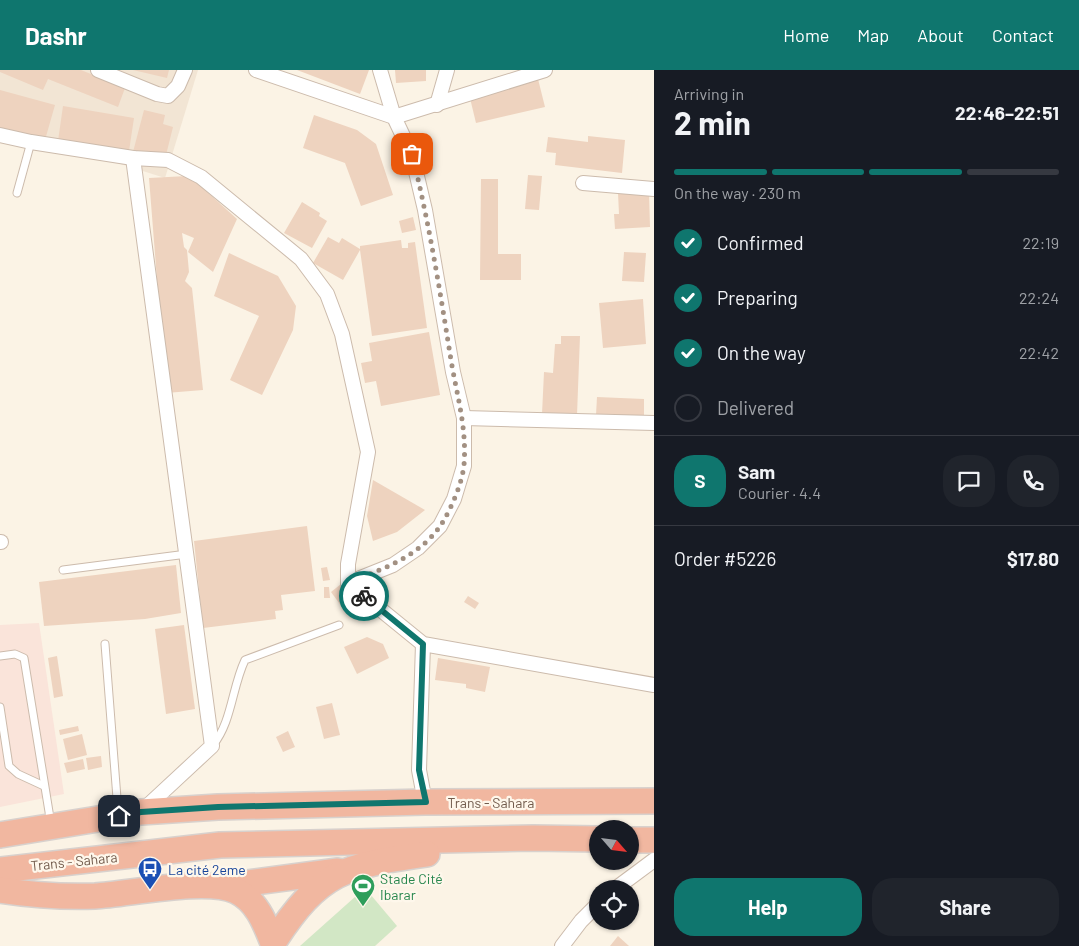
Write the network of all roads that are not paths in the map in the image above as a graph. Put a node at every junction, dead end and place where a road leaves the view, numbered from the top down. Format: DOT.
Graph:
graph roads {
  1 [pos="98,70"];
  2 [pos="185,70"];
  3 [pos="256,70"];
  4 [pos="380,70"];
  5 [pos="447,70"];
  6 [pos="545,70"];
  7 [pos="437,105"];
  8 [pos="394,117"];
  9 [pos="0,135"];
  10 [pos="31,142"];
  11 [pos="133,158"];
  12 [pos="583,183"];
  13 [pos="654,188"];
  14 [pos="17,193"];
  15 [pos="464,418"];
  16 [pos="654,423"];
  17 [pos="187,554"];
  18 [pos="63,570"];
  19 [pos="348,583"];
  20 [pos="339,625"];
  21 [pos="105,644"];
  22 [pos="423,644"];
  23 [pos="0,656"];
  24 [pos="654,685"];
  25 [pos="0,707"];
  26 [pos="212,746"];
  27 [pos="44,786"];
  28 [pos="654,801"];
  29 [pos="426,802"];
  30 [pos="130,814"];
  31 [pos="51,826"];
  32 [pos="0,835"];
  33 [pos="533,838"];
  34 [pos="589,839"];
  35 [pos="639,840"];
  36 [pos="654,840"];
  37 [pos="654,860"];
  38 [pos="0,870"];
  39 [pos="345,870"];
  40 [pos="627,880"];
  41 [pos="224,886"];
  42 [pos="0,890"];
  43 [pos="589,914"];
  44 [pos="272,944"];
  45 [pos="562,946"];
  1 -- 2 [label="street"];
  3 -- 8 [label="street"];
  4 -- 8 [label="street"];
  5 -- 7 [label="street"];
  6 -- 7 [label="street"];
  7 -- 8 [label="street"];
  8 -- 15 [label="street"];
  9 -- 10 [label="street"];
  10 -- 11 [label="street"];
  10 -- 14 [label="lane"];
  11 -- 17 [label="street"];
  11 -- 19 [label="street"];
  12 -- 13 [label="street"];
  15 -- 16 [label="street"];
  15 -- 19 [label="street"];
  17 -- 18 [label="lane"];
  17 -- 26 [label="street"];
  19 -- 22 [label="street"];
  20 -- 26 [label="lane"];
  21 -- 30 [label="lane"];
  22 -- 24 [label="street"];
  22 -- 29 [label="street"];
  23 -- 27 [label="lane"];
  25 -- 27 [label="lane"];
  26 -- 30 [label="street"];
  27 -- 31 [label="lane"];
  28 -- 29 [label="highway, Trans - Sahara"];
  29 -- 30 [label="highway, Trans - Sahara"];
  30 -- 31 [label="highway, Trans - Sahara"];
  31 -- 32 [label="highway, Trans - Sahara"];
  33 -- 34 [label="highway, Trans - Sahara"];
  33 -- 38 [label="highway, Trans - Sahara"];
  33 -- 39 [label="highway"];
  35 -- 36 [label="highway"];
  37 -- 40 [label="street"];
  39 -- 41 [label="highway"];
  39 -- 44 [label="highway"];
  41 -- 42 [label="highway"];
  41 -- 44 [label="highway"];
  43 -- 45 [label="street"];
}
